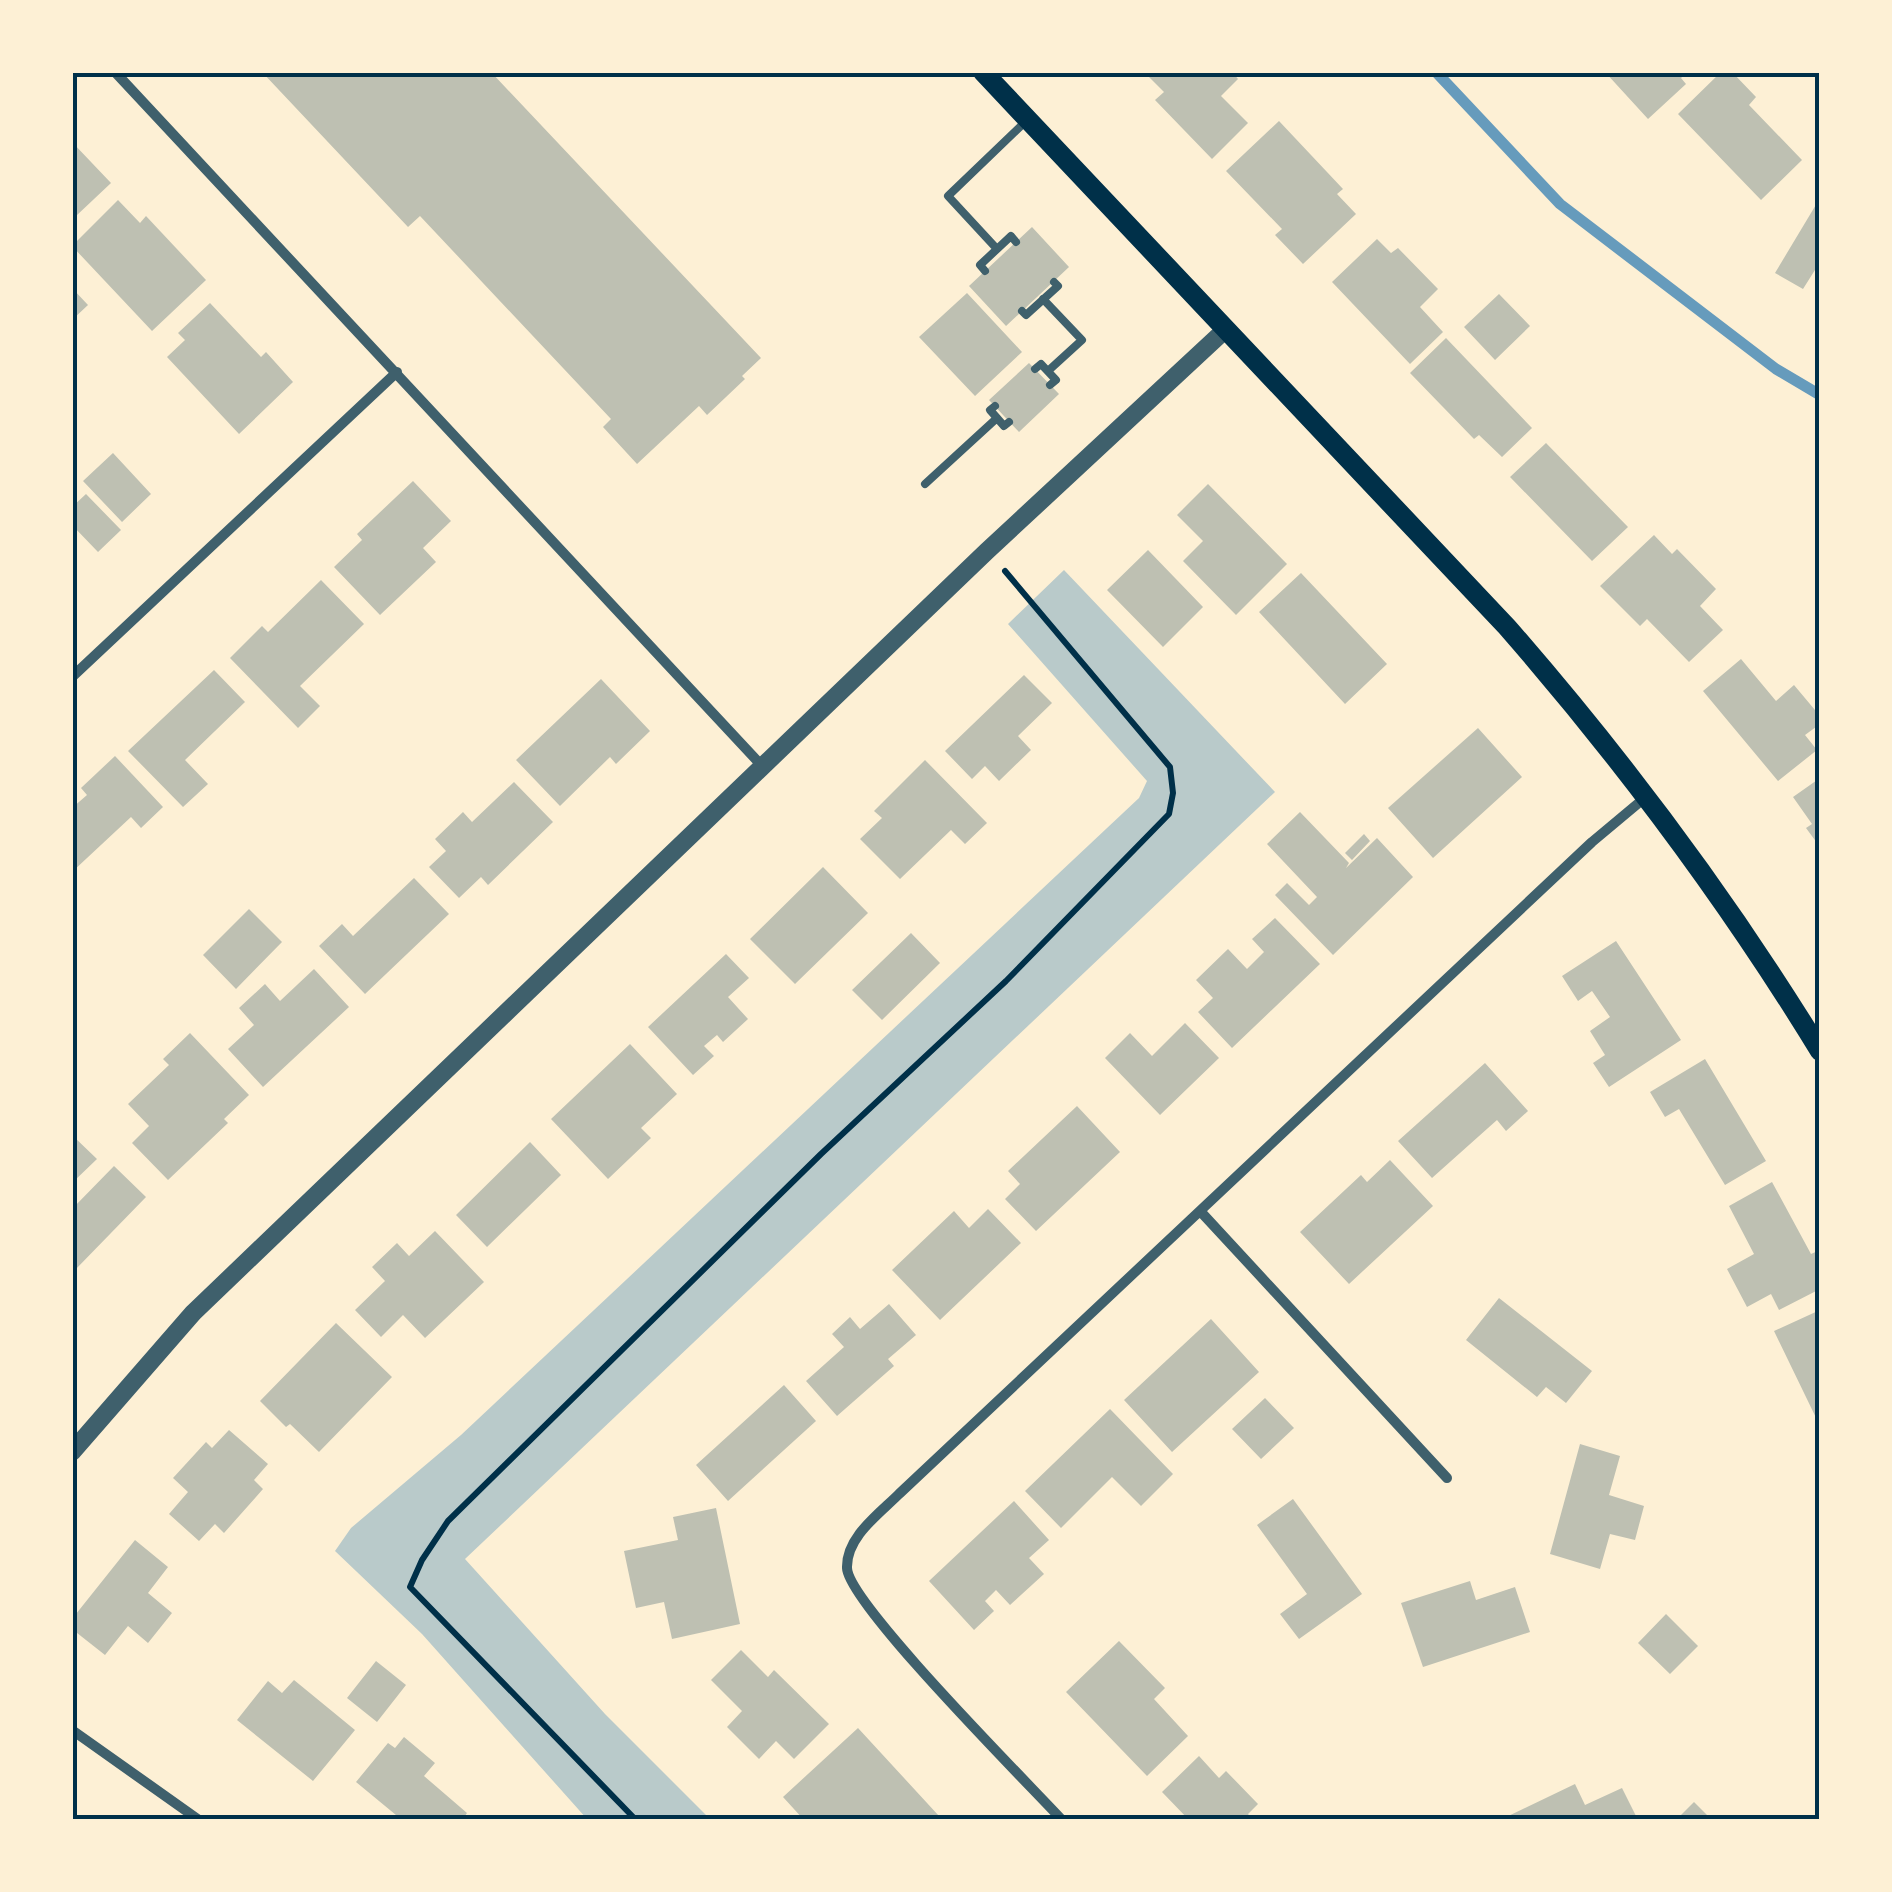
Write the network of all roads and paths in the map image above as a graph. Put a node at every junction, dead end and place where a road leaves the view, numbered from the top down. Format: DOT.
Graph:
graph roads {
  1 [pos="115,72"];
  2 [pos="983,72"];
  3 [pos="1028,120"];
  4 [pos="1016,242"];
  5 [pos="997,249"];
  6 [pos="985,271"];
  7 [pos="1054,282"];
  8 [pos="1044,300"];
  9 [pos="1022,311"];
  10 [pos="1226,329"];
  11 [pos="1035,369"];
  12 [pos="1048,371"];
  13 [pos="397,372"];
  14 [pos="1050,386"];
  15 [pos="994,406"];
  16 [pos="996,418"];
  17 [pos="1009,422"];
  18 [pos="925,484"];
  19 [pos="988,551"];
  20 [pos="72,677"];
  21 [pos="764,767"];
  22 [pos="1648,796"];
  23 [pos="1820,1050"];
  24 [pos="1201,1212"];
  25 [pos="72,1452"];
  26 [pos="1447,1478"];
  27 [pos="72,1730"];
  28 [pos="199,1820"];
  29 [pos="636,1820"];
  30 [pos="1062,1820"];
  1 -- 13 [label="street"];
  2 -- 3 [label="main road"];
  3 -- 5 [label="lane"];
  3 -- 10 [label="main road"];
  4 -- 5 [label="lane"];
  5 -- 6 [label="lane"];
  7 -- 8 [label="lane"];
  8 -- 9 [label="lane"];
  8 -- 12 [label="lane"];
  10 -- 19 [label="street"];
  10 -- 22 [label="main road"];
  11 -- 12 [label="lane"];
  12 -- 14 [label="lane"];
  13 -- 20 [label="street"];
  13 -- 21 [label="street"];
  15 -- 16 [label="lane"];
  16 -- 17 [label="lane"];
  16 -- 18 [label="lane"];
  19 -- 21 [label="street"];
  19 -- 29 [label="path"];
  21 -- 25 [label="street"];
  22 -- 23 [label="main road"];
  22 -- 24 [label="street"];
  24 -- 26 [label="street"];
  24 -- 30 [label="street"];
  27 -- 28 [label="street"];
}
